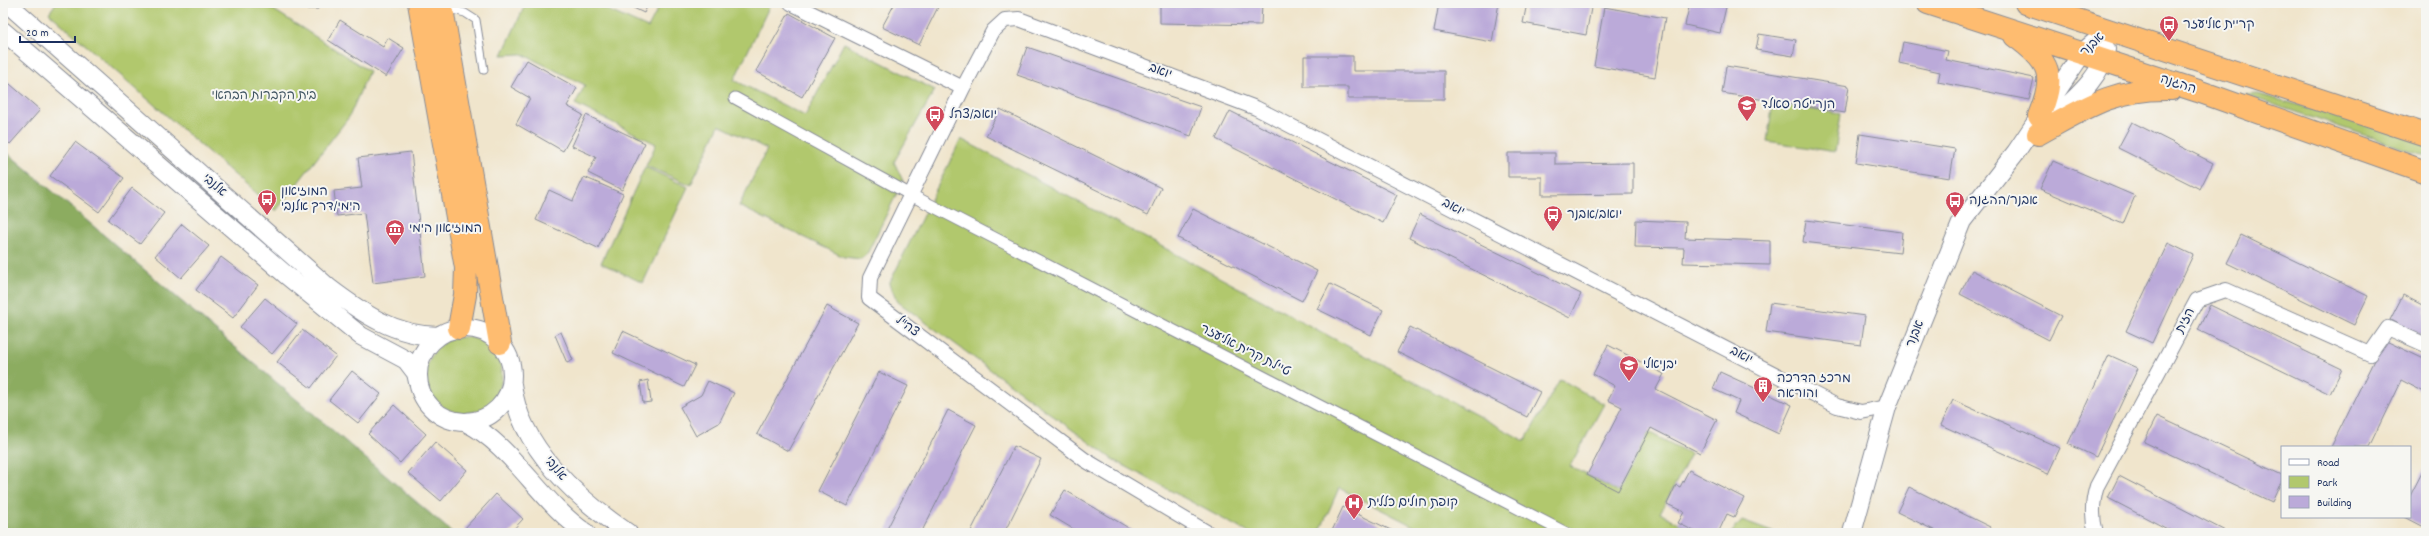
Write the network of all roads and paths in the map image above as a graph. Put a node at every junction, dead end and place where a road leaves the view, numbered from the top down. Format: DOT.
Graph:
graph roads {
  1 [pos="7,3"];
  2 [pos="419,3"];
  3 [pos="791,3"];
  4 [pos="1928,3"];
  5 [pos="2026,3"];
  6 [pos="441,5"];
  7 [pos="1010,18"];
  8 [pos="2001,26"];
  9 [pos="2109,30"];
  10 [pos="3,31"];
  11 [pos="2083,52"];
  12 [pos="2105,60"];
  13 [pos="484,70"];
  14 [pos="963,88"];
  15 [pos="2198,91"];
  16 [pos="735,98"];
  17 [pos="2038,125"];
  18 [pos="2426,135"];
  19 [pos="2426,172"];
  20 [pos="911,194"];
  21 [pos="459,328"];
  22 [pos="438,336"];
  23 [pos="500,343"];
  24 [pos="2426,345"];
  25 [pos="418,382"];
  26 [pos="512,384"];
  27 [pos="1887,407"];
  28 [pos="467,423"];
  29 [pos="586,533"];
  30 [pos="628,533"];
  31 [pos="1208,533"];
  32 [pos="1566,533"];
  33 [pos="1852,533"];
  34 [pos="2096,533"];
  1 -- 22 [label="street, אלנבי"];
  2 -- 21 [label="highway"];
  3 -- 14 [label="street"];
  4 -- 8 [label="highway, ההגנה"];
  5 -- 9 [label="highway"];
  6 -- 13 [label="lane"];
  6 -- 23 [label="highway"];
  7 -- 14 [label="street, צה\"ל"];
  7 -- 27 [label="street, יואב"];
  8 -- 11 [label="highway, ההגנה"];
  8 -- 17 [label="highway"];
  9 -- 11 [label="street, אבנר"];
  9 -- 12 [label="street, אבנר"];
  9 -- 18 [label="highway"];
  10 -- 25 [label="street, אלנבי"];
  11 -- 12 [label="highway, ההגנה"];
  11 -- 17 [label="street, אבנר"];
  12 -- 15 [label="highway, ההגנה"];
  12 -- 17 [label="street, אבנר"];
  14 -- 20 [label="street, צה\"ל"];
  15 -- 17 [label="highway"];
  15 -- 19 [label="highway, ההגנה"];
  16 -- 20 [label="street, טיילת קרית אליעזר"];
  17 -- 27 [label="street, אבנר"];
  20 -- 31 [label="street, צה\"ל"];
  20 -- 32 [label="street, טיילת קרית אליעזר"];
  21 -- 22 [label="street"];
  21 -- 23 [label="street"];
  22 -- 25 [label="street"];
  23 -- 26 [label="street"];
  24 -- 34 [label="street, הזית"];
  25 -- 28 [label="street"];
  26 -- 28 [label="street"];
  26 -- 30 [label="street, אלנבי"];
  27 -- 33 [label="street, אבנר"];
  28 -- 29 [label="street, אלנבי"];
}
